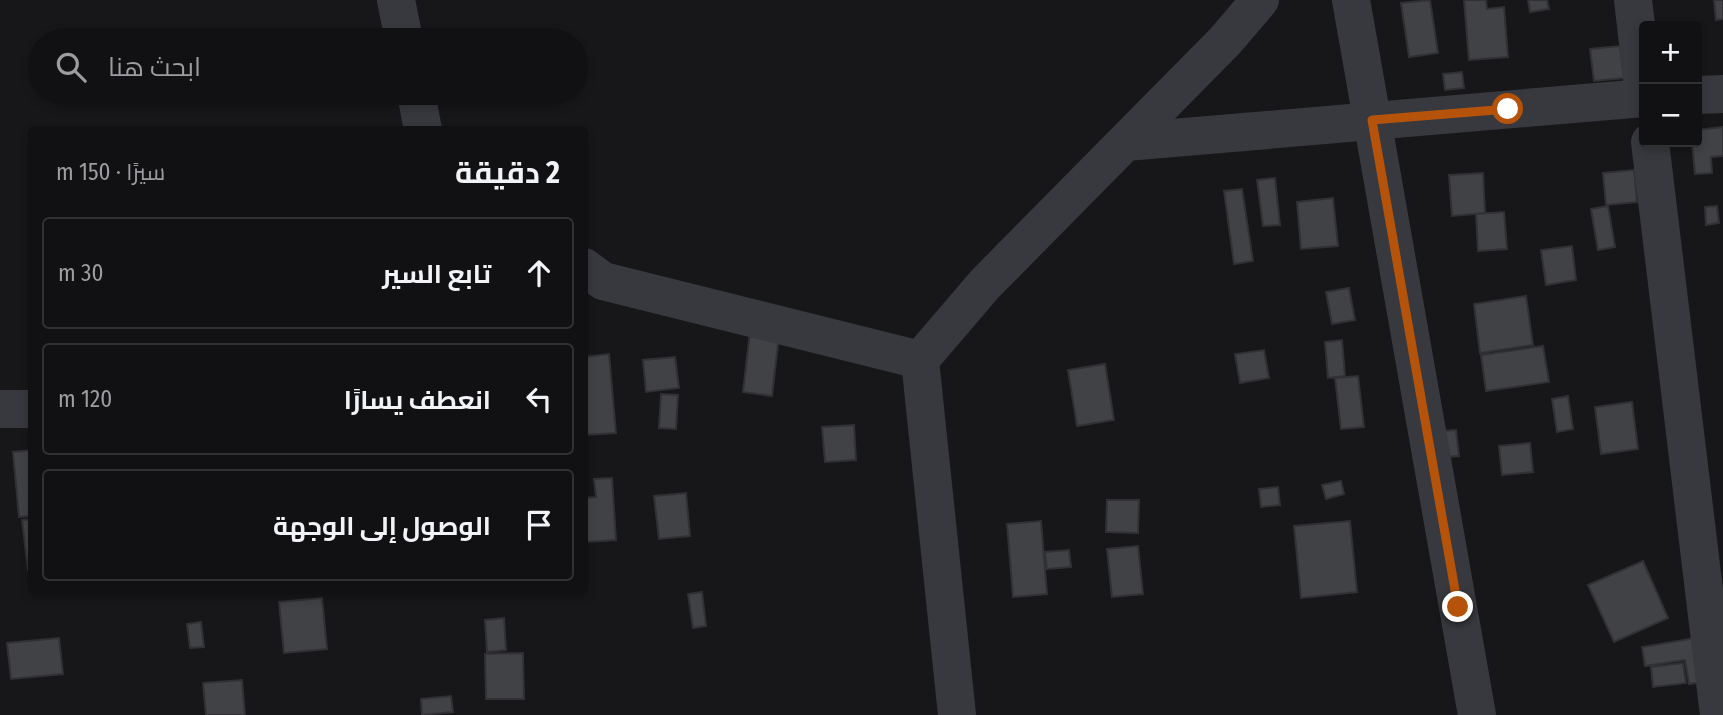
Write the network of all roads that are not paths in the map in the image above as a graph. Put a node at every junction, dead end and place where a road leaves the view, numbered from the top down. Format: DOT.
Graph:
graph roads {
  1 [pos="396,0"];
  2 [pos="1260,0"];
  3 [pos="1351,0"];
  4 [pos="1633,0"];
  5 [pos="402,28"];
  6 [pos="1643,84"];
  7 [pos="1723,93"];
  8 [pos="1702,95"];
  9 [pos="1639,96"];
  10 [pos="418,105"];
  11 [pos="1372,120"];
  12 [pos="422,126"];
  13 [pos="1126,142"];
  14 [pos="1651,147"];
  15 [pos="588,270"];
  16 [pos="920,360"];
  17 [pos="0,409"];
  18 [pos="28,409"];
  19 [pos="1710,531"];
  20 [pos="957,715"];
  21 [pos="1478,715"];
  22 [pos="1719,715"];
  1 -- 5 [label="street"];
  2 -- 13 [label="street"];
  3 -- 11 [label="street"];
  4 -- 6 [label="street"];
  7 -- 8 [label="street"];
  9 -- 11 [label="street"];
  10 -- 12 [label="street"];
  11 -- 13 [label="street"];
  11 -- 21 [label="street"];
  13 -- 16 [label="street"];
  14 -- 19 [label="street"];
  15 -- 16 [label="street"];
  16 -- 20 [label="street"];
  17 -- 18 [label="street"];
  19 -- 22 [label="street"];
}
